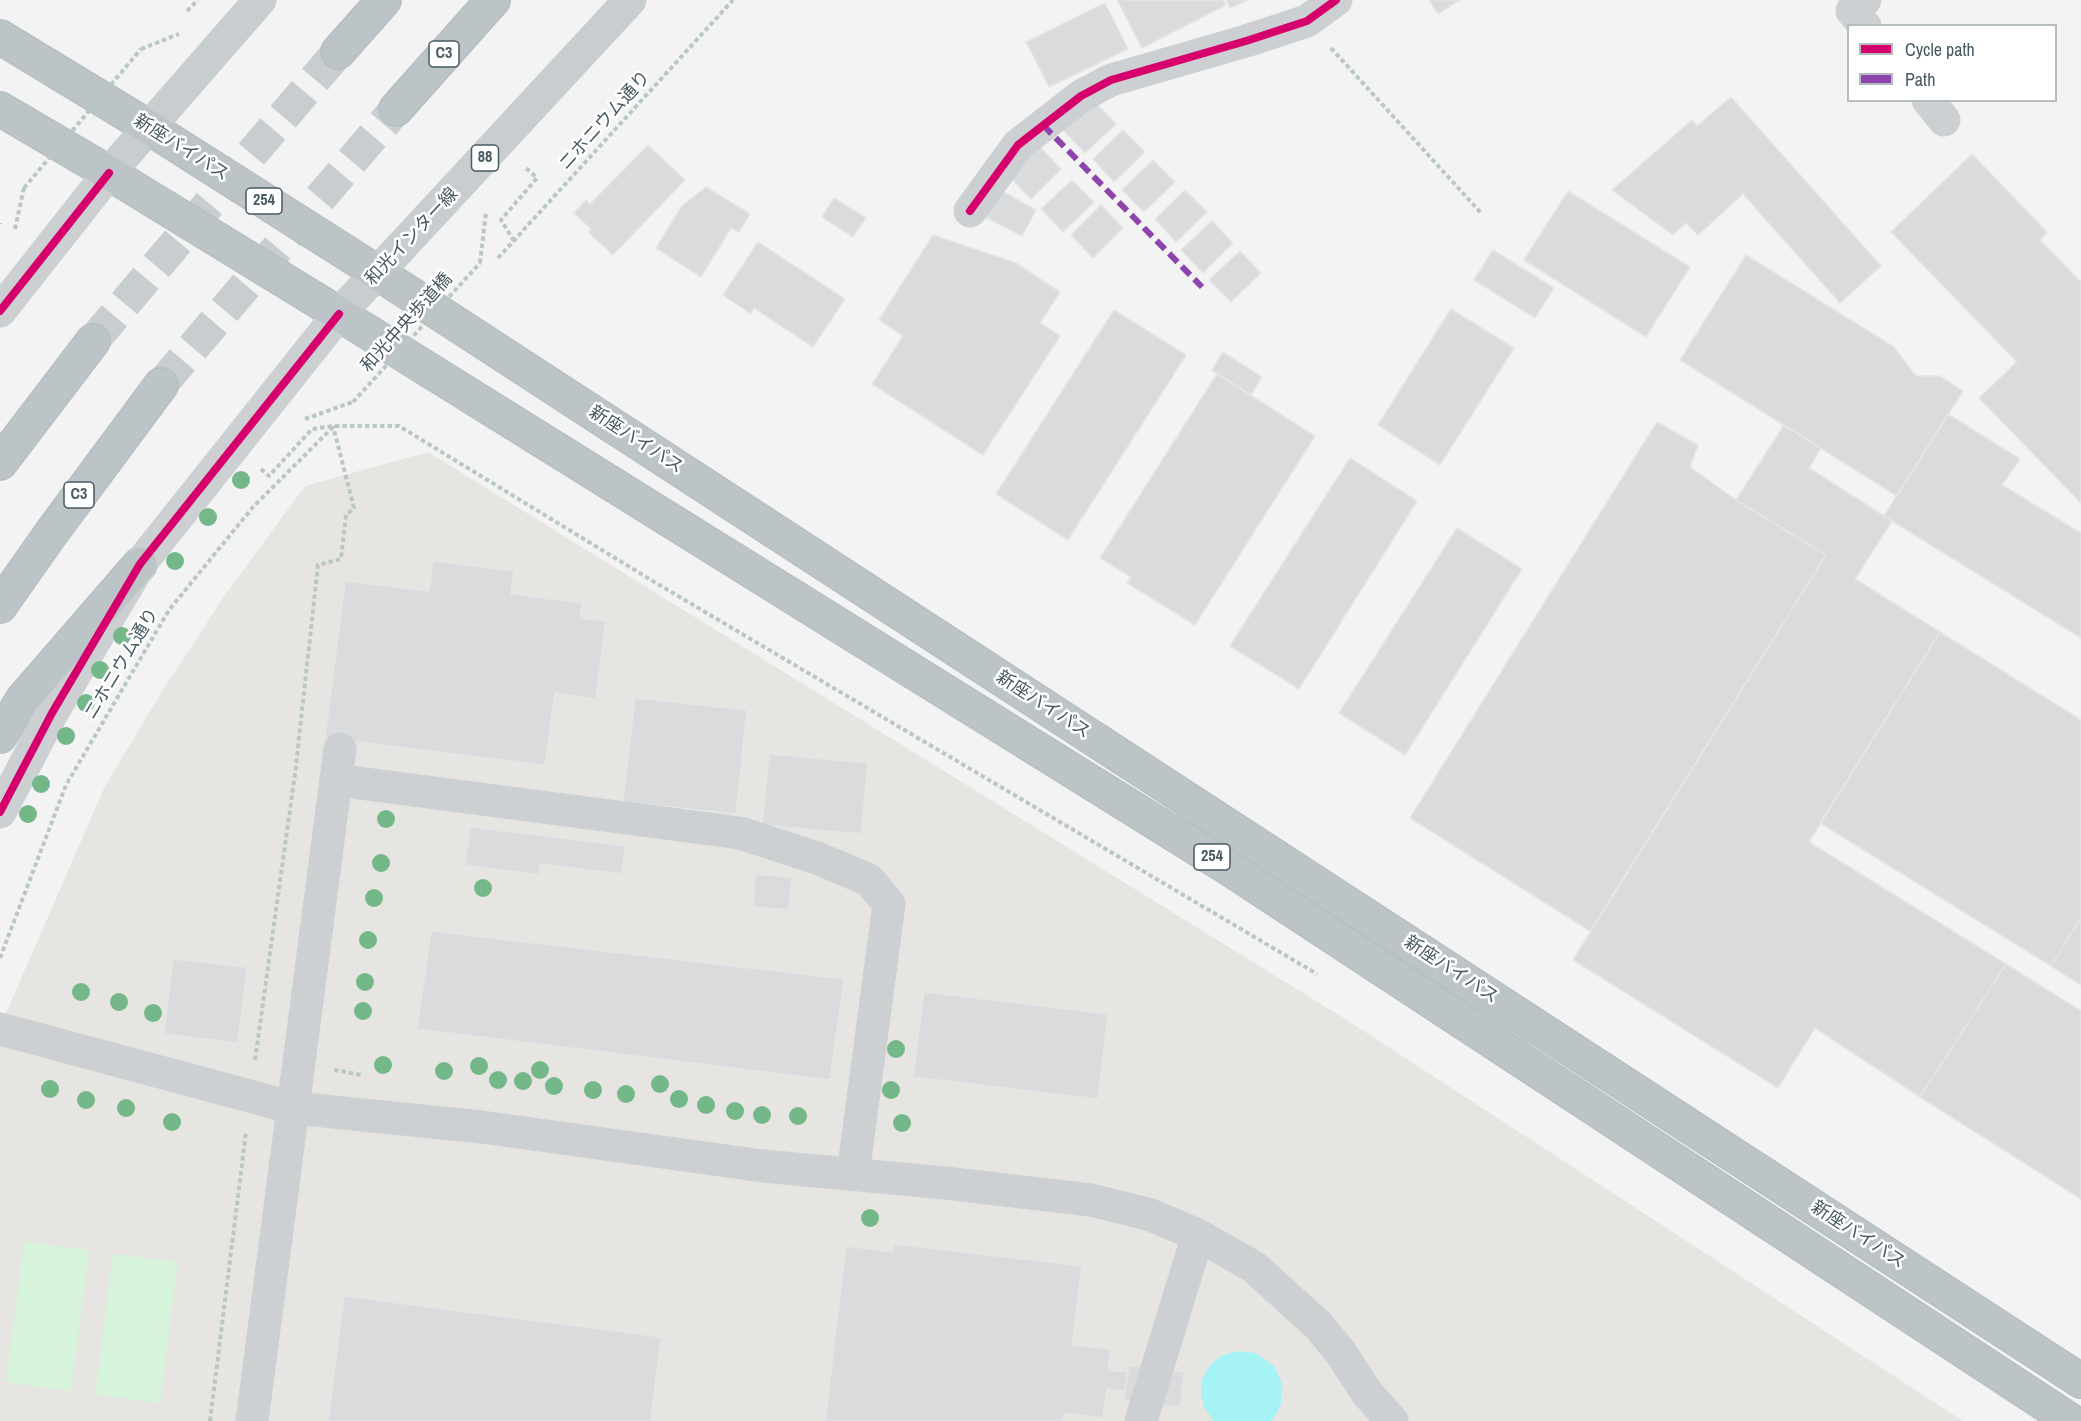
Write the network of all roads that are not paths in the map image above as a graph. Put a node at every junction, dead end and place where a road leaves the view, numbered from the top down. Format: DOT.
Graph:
graph roads {
  1 [pos="261,0"];
  2 [pos="384,0"];
  3 [pos="493,0"];
  4 [pos="630,0"];
  5 [pos="1336,0"];
  6 [pos="1865,0"];
  7 [pos="1863,24"];
  8 [pos="0,37"];
  9 [pos="338,52"];
  10 [pos="0,109"];
  11 [pos="396,109"];
  12 [pos="150,128"];
  13 [pos="109,172"];
  14 [pos="970,211"];
  15 [pos="378,273"];
  16 [pos="0,311"];
  17 [pos="339,314"];
  18 [pos="93,341"];
  19 [pos="161,386"];
  20 [pos="0,463"];
  21 [pos="140,564"];
  22 [pos="0,606"];
  23 [pos="0,736"];
  24 [pos="0,812"];
  25 [pos="0,1029"];
  26 [pos="294,1108"];
  27 [pos="853,1174"];
  28 [pos="1198,1235"];
  29 [pos="2081,1381"];
  30 [pos="1389,1420"];
  31 [pos="252,1421"];
  32 [pos="1141,1421"];
  33 [pos="2071,1421"];
  1 -- 12 [label="main road"];
  2 -- 9 [label="highway"];
  3 -- 11 [label="highway, C3"];
  4 -- 15 [label="main road, 和光インター線 / 88"];
  5 -- 14 [label="street"];
  6 -- 7 [label="street"];
  8 -- 12 [label="highway, 新座バイパス / 254"];
  10 -- 13 [label="highway, 新座バイパス / 254"];
  12 -- 13 [label="main road"];
  12 -- 15 [label="highway, 新座バイパス / 254"];
  13 -- 16 [label="street"];
  13 -- 17 [label="highway, 新座バイパス / 254"];
  15 -- 17 [label="main road, 和光インター線 / 88"];
  15 -- 29 [label="highway, 新座バイパス / 254"];
  17 -- 21 [label="street"];
  17 -- 33 [label="highway, 新座バイパス / 254"];
  18 -- 20 [label="highway"];
  19 -- 22 [label="highway, C3"];
  21 -- 23 [label="highway"];
  21 -- 24 [label="street"];
  25 -- 26 [label="street"];
  26 -- 27 [label="street"];
  26 -- 27 [label="street"];
  26 -- 31 [label="street"];
  27 -- 28 [label="street"];
  28 -- 30 [label="street"];
  28 -- 32 [label="street"];
}
